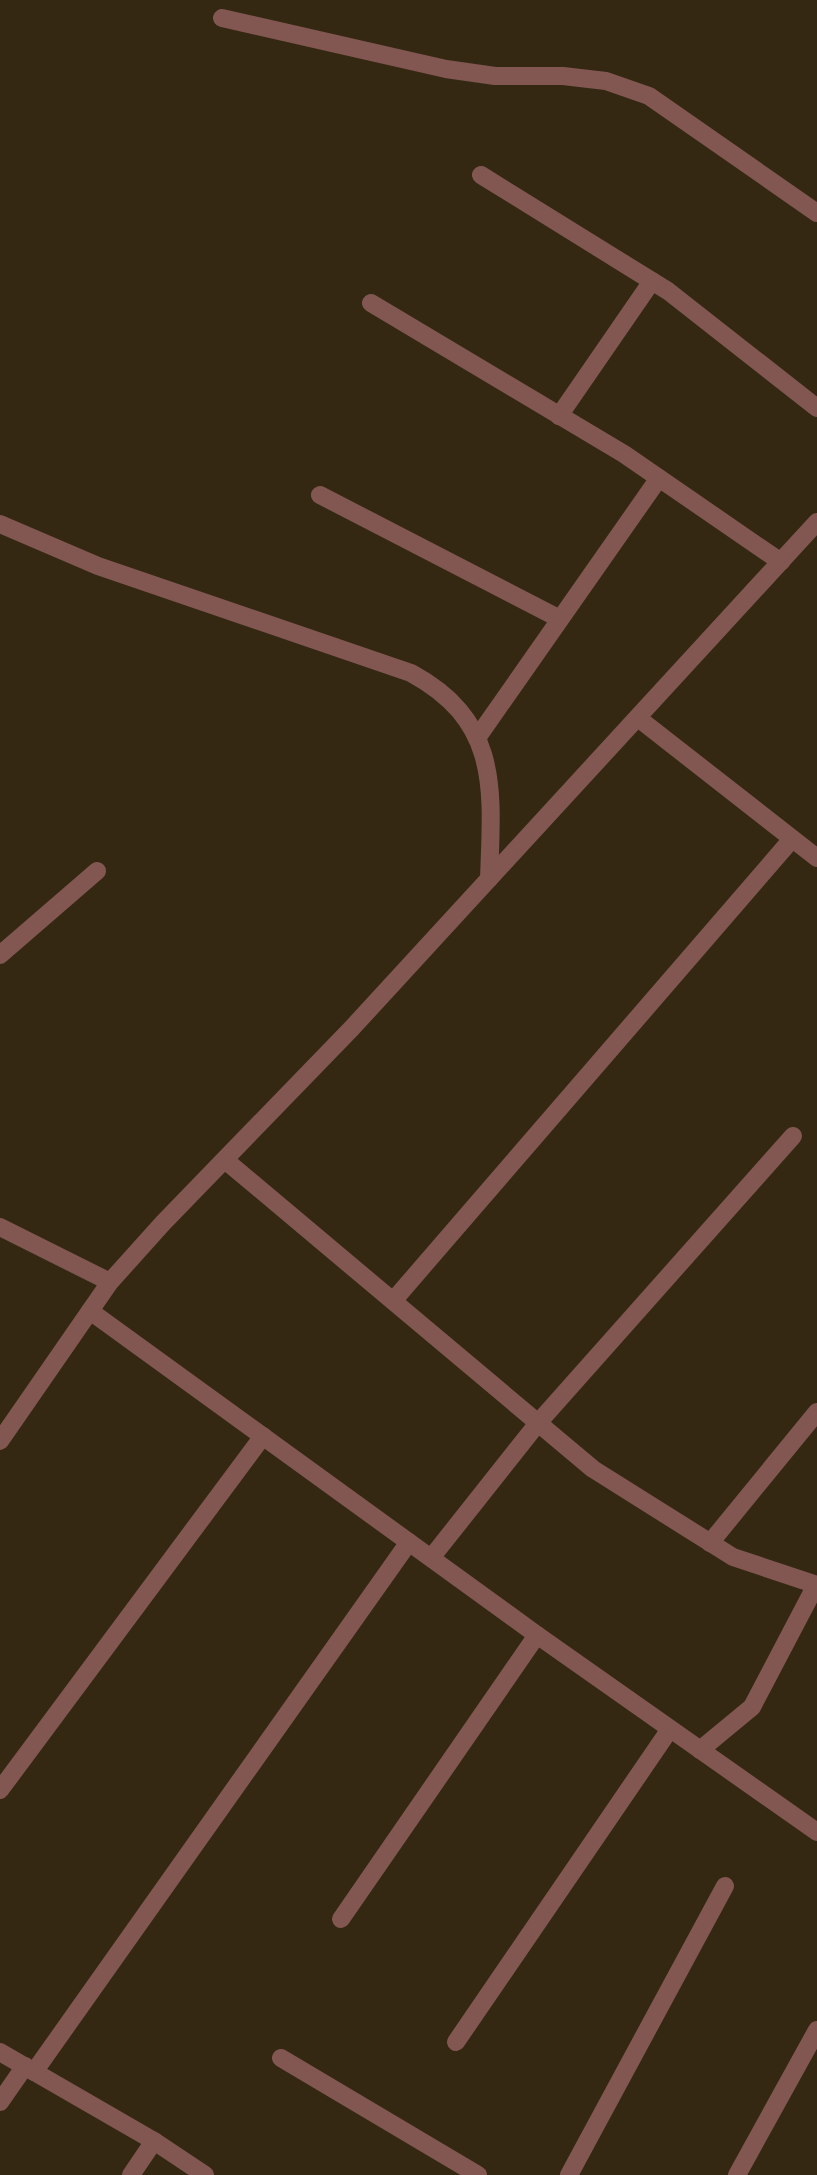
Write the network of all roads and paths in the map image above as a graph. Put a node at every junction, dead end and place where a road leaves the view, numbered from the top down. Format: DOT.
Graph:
graph roads {
  1 [pos="222,18"];
  2 [pos="482,175"];
  3 [pos="817,213"];
  4 [pos="652,281"];
  5 [pos="371,303"];
  6 [pos="817,408"];
  7 [pos="559,416"];
  8 [pos="659,478"];
  9 [pos="320,495"];
  10 [pos="817,522"];
  11 [pos="0,524"];
  12 [pos="782,562"];
  13 [pos="560,619"];
  14 [pos="638,718"];
  15 [pos="477,738"];
  16 [pos="792,839"];
  17 [pos="815,852"];
  18 [pos="97,871"];
  19 [pos="489,879"];
  20 [pos="0,955"];
  21 [pos="793,1136"];
  22 [pos="225,1160"];
  23 [pos="0,1227"];
  24 [pos="110,1282"];
  25 [pos="393,1301"];
  26 [pos="90,1311"];
  27 [pos="817,1412"];
  28 [pos="538,1423"];
  29 [pos="262,1436"];
  30 [pos="0,1441"];
  31 [pos="409,1542"];
  32 [pos="710,1543"];
  33 [pos="431,1558"];
  34 [pos="817,1585"];
  35 [pos="537,1635"];
  36 [pos="670,1729"];
  37 [pos="700,1750"];
  38 [pos="0,1790"];
  39 [pos="817,1832"];
  40 [pos="725,1886"];
  41 [pos="341,1919"];
  42 [pos="817,2030"];
  43 [pos="456,2042"];
  44 [pos="0,2052"];
  45 [pos="281,2058"];
  46 [pos="29,2069"];
  47 [pos="0,2102"];
  48 [pos="154,2141"];
  49 [pos="131,2175"];
  50 [pos="206,2175"];
  51 [pos="478,2175"];
  52 [pos="569,2175"];
  53 [pos="737,2175"];
  1 -- 3 [label="street"];
  2 -- 4 [label="street"];
  4 -- 6 [label="street"];
  4 -- 7 [label="street"];
  5 -- 7 [label="street"];
  7 -- 8 [label="street"];
  8 -- 12 [label="street"];
  8 -- 13 [label="street"];
  9 -- 13 [label="street"];
  10 -- 12 [label="street"];
  11 -- 15 [label="street"];
  12 -- 14 [label="street"];
  13 -- 15 [label="street"];
  14 -- 16 [label="street"];
  14 -- 19 [label="street"];
  15 -- 19 [label="street"];
  16 -- 17 [label="street"];
  16 -- 25 [label="street"];
  18 -- 20 [label="street"];
  19 -- 22 [label="street"];
  21 -- 28 [label="street"];
  22 -- 24 [label="street"];
  22 -- 25 [label="street"];
  23 -- 24 [label="street"];
  24 -- 26 [label="street"];
  25 -- 28 [label="street"];
  26 -- 29 [label="street"];
  26 -- 30 [label="street"];
  27 -- 32 [label="street"];
  28 -- 32 [label="street"];
  28 -- 33 [label="street"];
  29 -- 31 [label="street"];
  29 -- 38 [label="street"];
  31 -- 33 [label="street"];
  31 -- 46 [label="street"];
  32 -- 34 [label="street"];
  33 -- 35 [label="street"];
  34 -- 37 [label="street"];
  35 -- 36 [label="street"];
  35 -- 41 [label="street"];
  36 -- 37 [label="street"];
  36 -- 43 [label="street"];
  37 -- 39 [label="street"];
  40 -- 52 [label="street"];
  42 -- 53 [label="street"];
  44 -- 46 [label="street"];
  45 -- 51 [label="street"];
  46 -- 47 [label="street"];
  46 -- 48 [label="street"];
  48 -- 49 [label="street"];
  48 -- 50 [label="street"];
}
